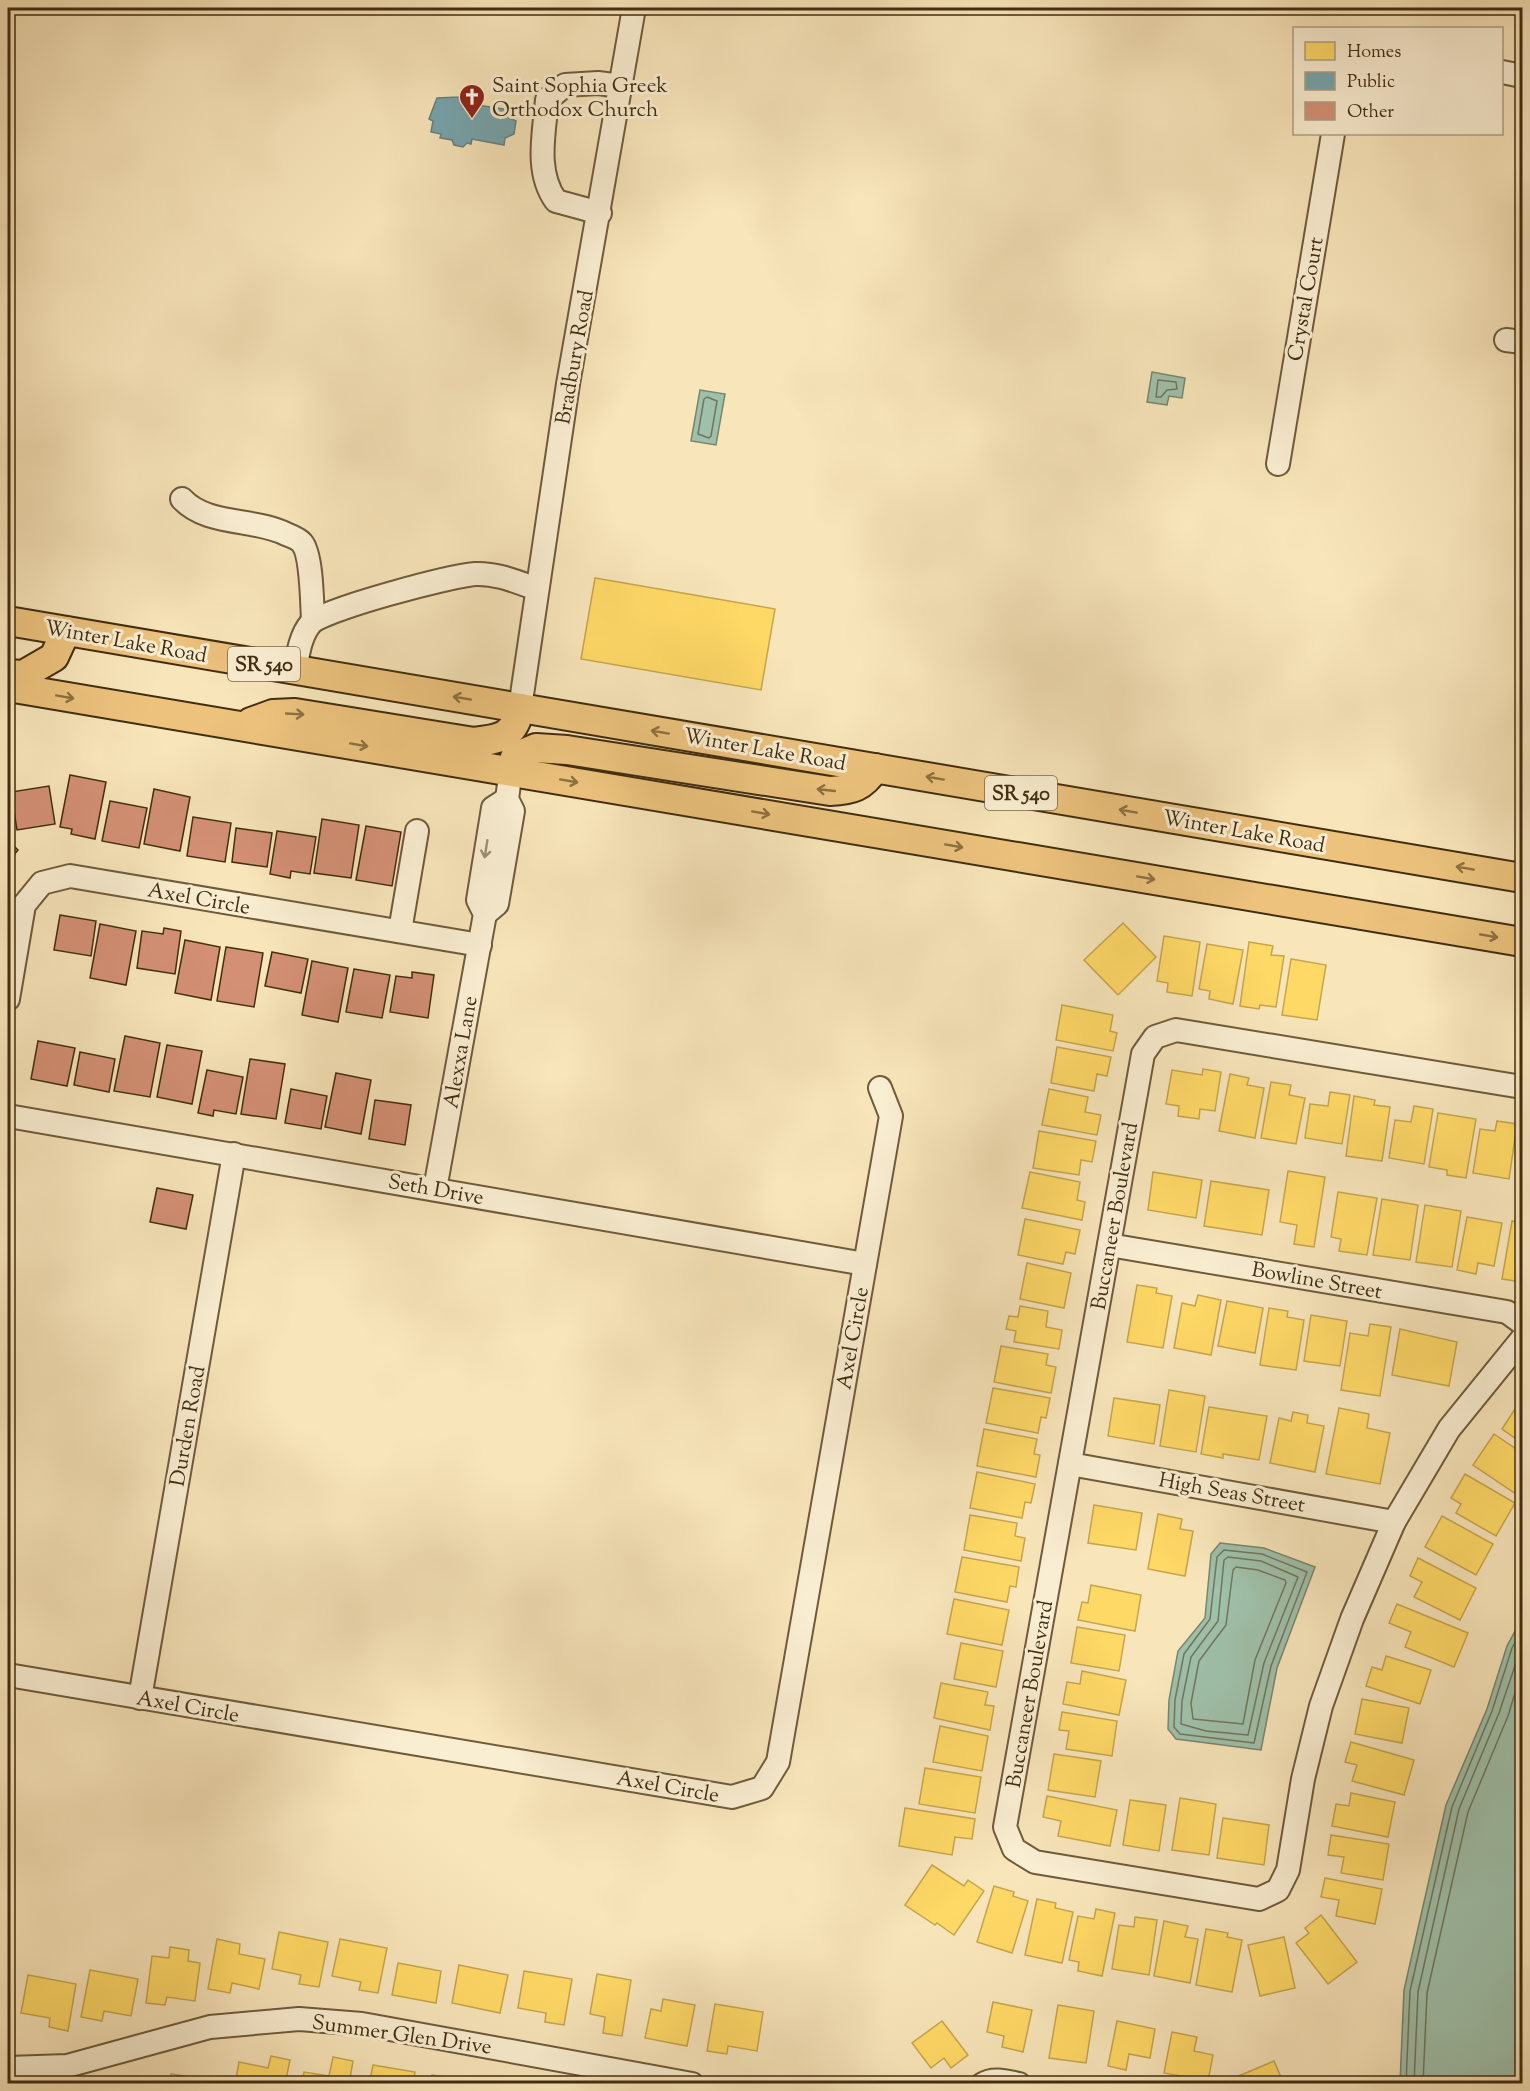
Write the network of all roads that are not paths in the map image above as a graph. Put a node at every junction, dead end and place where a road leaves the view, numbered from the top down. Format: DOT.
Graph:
graph roads {
  1 [pos="634,8"];
  2 [pos="1503,72"];
  3 [pos="1522,76"];
  4 [pos="621,86"];
  5 [pos="1333,135"];
  6 [pos="600,213"];
  7 [pos="1278,464"];
  8 [pos="182,499"];
  9 [pos="537,589"];
  10 [pos="8,621"];
  11 [pos="313,621"];
  12 [pos="66,630"];
  13 [pos="295,671"];
  14 [pos="8,674"];
  15 [pos="8,687"];
  16 [pos="519,708"];
  17 [pos="239,726"];
  18 [pos="875,768"];
  19 [pos="512,771"];
  20 [pos="417,831"];
  21 [pos="1522,878"];
  22 [pos="400,931"];
  23 [pos="1522,942"];
  24 [pos="480,945"];
  25 [pos="8,999"];
  26 [pos="1522,1087"];
  27 [pos="880,1088"];
  28 [pos="8,1116"];
  29 [pos="234,1154"];
  30 [pos="435,1189"];
  31 [pos="1109,1245"];
  32 [pos="865,1264"];
  33 [pos="1522,1323"];
  34 [pos="1522,1339"];
  35 [pos="1070,1464"];
  36 [pos="1394,1522"];
  37 [pos="8,1675"];
  38 [pos="140,1698"];
  39 [pos="8,2068"];
  40 [pos="692,2084"];
  41 [pos="983,2084"];
  42 [pos="1019,2084"];
  1 -- 4 [label="street, Bradbury Road"];
  2 -- 3 [label="street"];
  4 -- 6 [label="street, Bradbury Road"];
  4 -- 6 [label="street"];
  5 -- 7 [label="street, Crystal Court"];
  6 -- 9 [label="street, Bradbury Road"];
  8 -- 11 [label="street"];
  9 -- 11 [label="street"];
  9 -- 16 [label="street, Bradbury Road"];
  10 -- 12 [label="main road, Winter Lake Road / SR 540"];
  11 -- 13 [label="street"];
  12 -- 13 [label="main road, Winter Lake Road / SR 540"];
  12 -- 14 [label="main road"];
  16 -- 13 [label="main road, Winter Lake Road / SR 540, one-way"];
  15 -- 17 [label="main road, one-way"];
  17 -- 16 [label="main road, one-way"];
  18 -- 16 [label="main road, Winter Lake Road / SR 540, one-way"];
  17 -- 19 [label="main road, one-way"];
  18 -- 19 [label="main road, one-way"];
  21 -- 18 [label="main road, Winter Lake Road / SR 540, one-way"];
  19 -- 23 [label="main road, one-way"];
  19 -- 24 [label="street, Alexxa Lane"];
  20 -- 22 [label="street"];
  22 -- 24 [label="street, Axel Circle"];
  22 -- 25 [label="street, Axel Circle"];
  24 -- 30 [label="street, Alexxa Lane"];
  26 -- 31 [label="street, Buccaneer Boulevard"];
  27 -- 32 [label="street, Axel Circle"];
  28 -- 29 [label="street, Seth Drive"];
  29 -- 30 [label="street, Seth Drive"];
  29 -- 38 [label="street, Durden Road"];
  30 -- 32 [label="street, Seth Drive"];
  31 -- 33 [label="street, Bowline Street"];
  31 -- 35 [label="street, Buccaneer Boulevard"];
  32 -- 38 [label="street, Axel Circle"];
  34 -- 36 [label="street, Buccaneer Boulevard"];
  35 -- 36 [label="street, High Seas Street"];
  35 -- 36 [label="street, Buccaneer Boulevard"];
  37 -- 38 [label="street, Axel Circle"];
  39 -- 40 [label="street, Summer Glen Drive"];
  41 -- 42 [label="street"];
}
